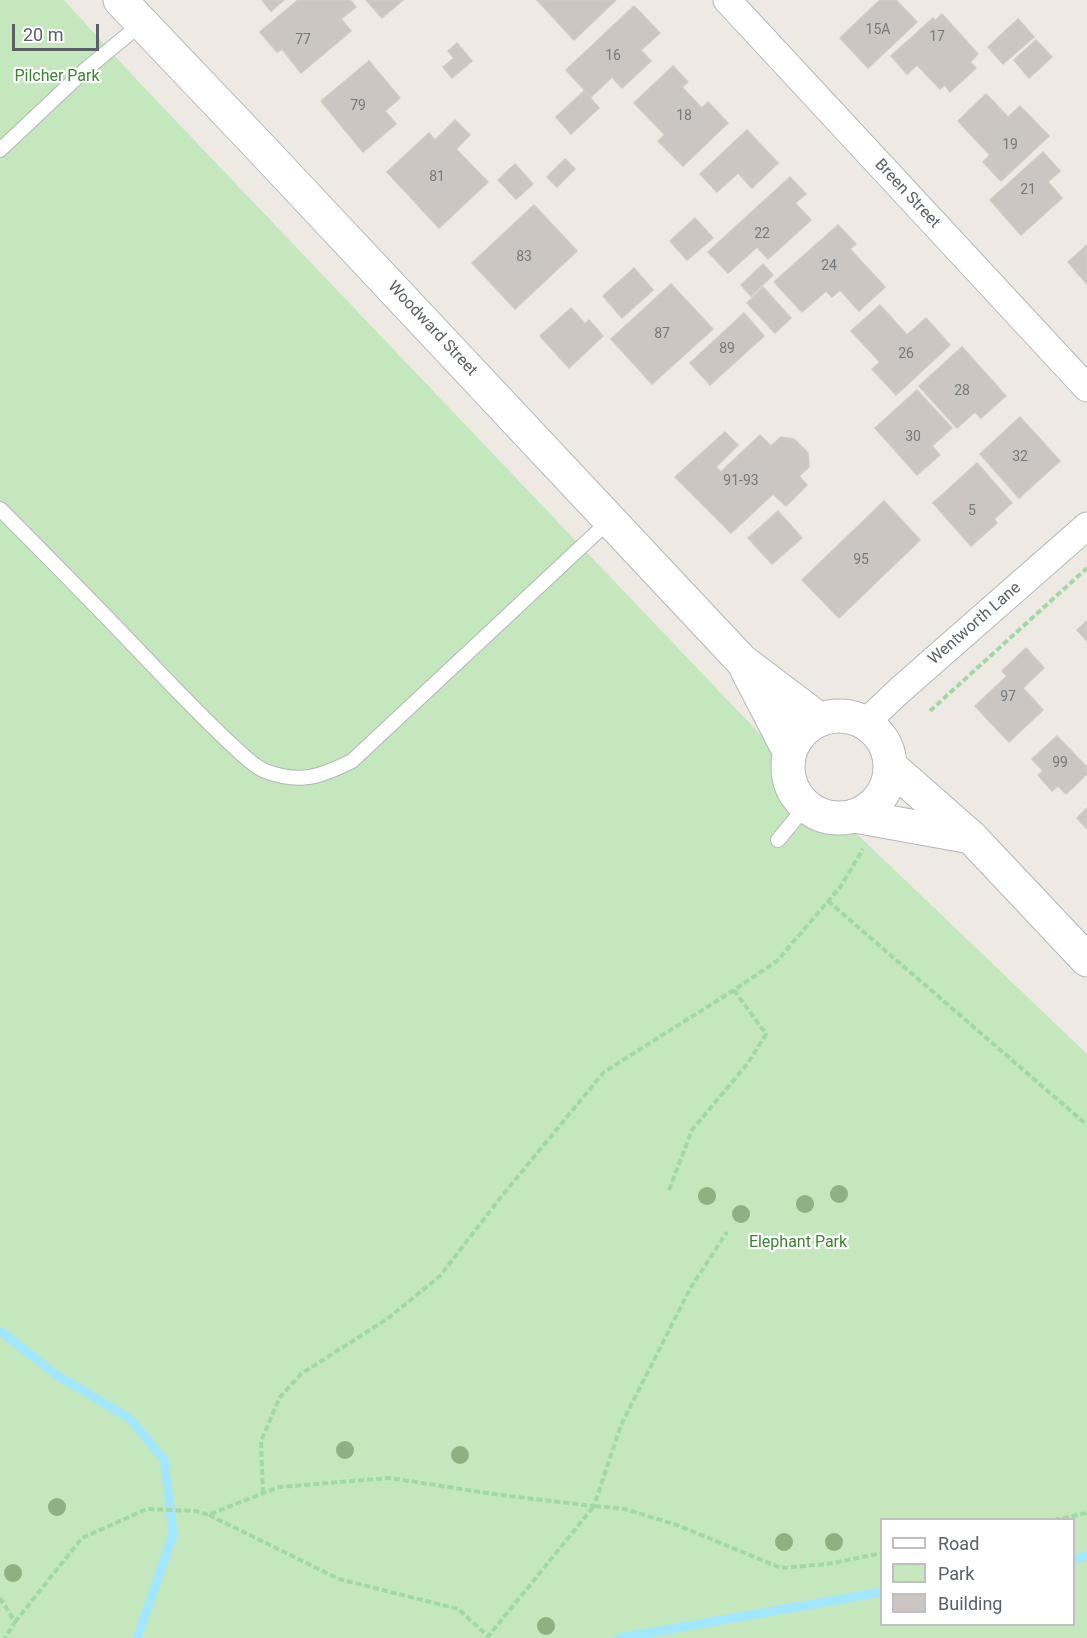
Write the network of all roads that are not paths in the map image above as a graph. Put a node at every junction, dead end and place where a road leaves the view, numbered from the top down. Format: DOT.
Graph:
graph roads {
  1 [pos="120,0"];
  2 [pos="727,0"];
  3 [pos="142,23"];
  4 [pos="0,150"];
  5 [pos="1087,388"];
  6 [pos="0,509"];
  7 [pos="610,520"];
  8 [pos="1087,526"];
  9 [pos="742,661"];
  10 [pos="820,720"];
  11 [pos="865,723"];
  12 [pos="790,753"];
  13 [pos="890,766"];
  14 [pos="806,806"];
  15 [pos="868,818"];
  16 [pos="972,838"];
  17 [pos="778,840"];
  18 [pos="1087,960"];
  1 -- 3 [label="street, Woodward Street"];
  2 -- 5 [label="street, Breen Street"];
  3 -- 4 [label="lane"];
  3 -- 7 [label="street, Woodward Street"];
  6 -- 7 [label="lane"];
  7 -- 9 [label="street, Woodward Street"];
  8 -- 11 [label="street, Wentworth Lane"];
  9 -- 10 [label="street, Woodward Street"];
  9 -- 12 [label="street, Woodward Street"];
  10 -- 11 [label="street"];
  10 -- 12 [label="street"];
  11 -- 13 [label="street"];
  12 -- 14 [label="street"];
  13 -- 15 [label="street"];
  13 -- 16 [label="street"];
  14 -- 15 [label="street"];
  14 -- 17 [label="lane"];
  15 -- 16 [label="street"];
  16 -- 18 [label="street"];
}
